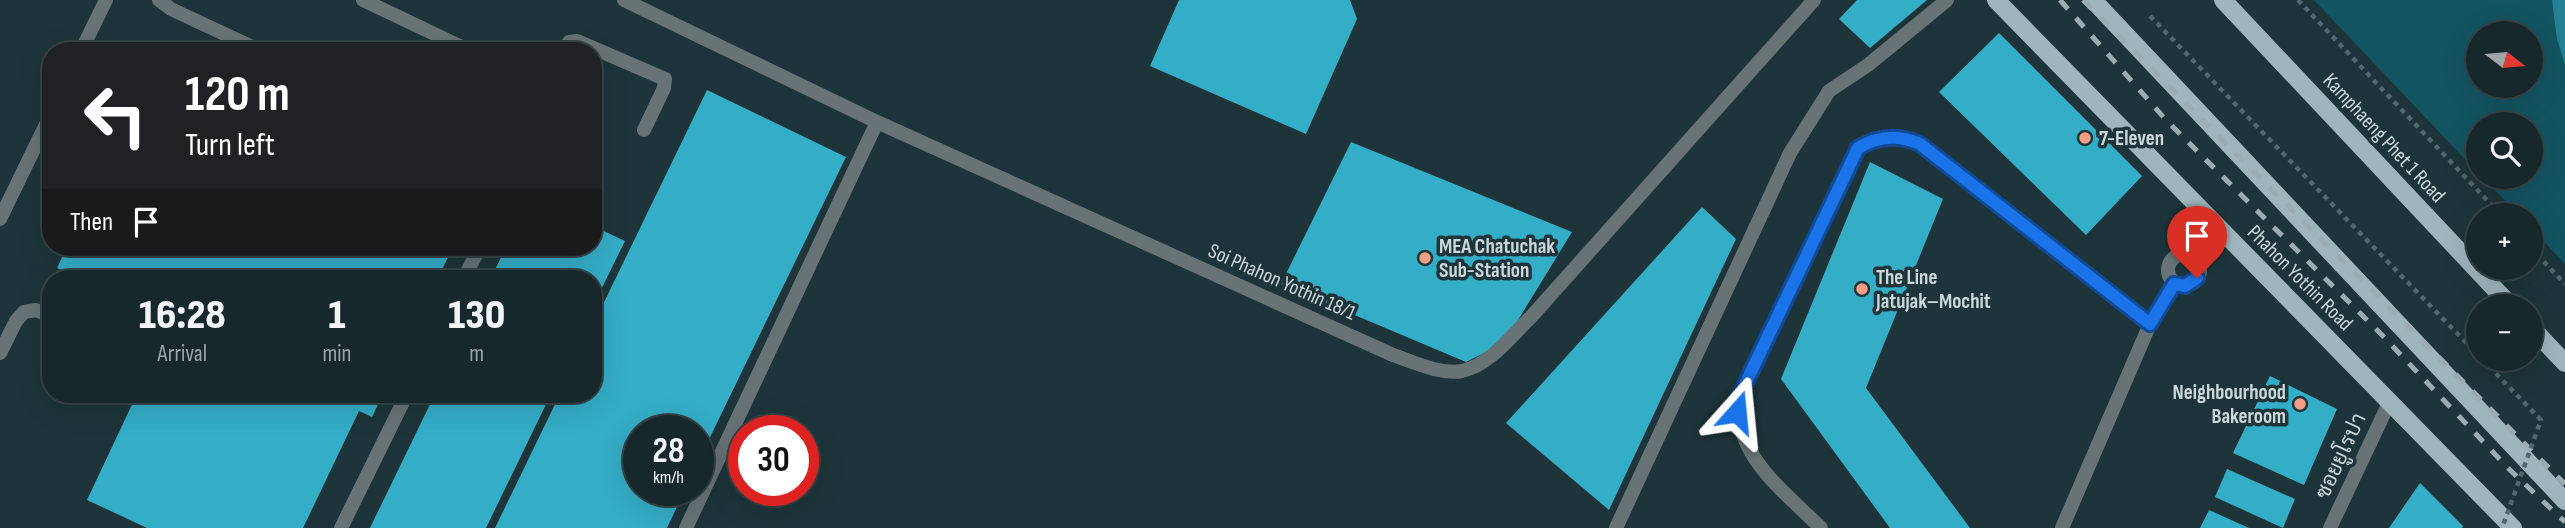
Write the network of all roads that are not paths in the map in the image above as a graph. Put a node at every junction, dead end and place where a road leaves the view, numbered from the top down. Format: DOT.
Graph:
graph roads {
  1 [pos="106,0"];
  2 [pos="159,0"];
  3 [pos="363,0"];
  4 [pos="624,0"];
  5 [pos="1814,0"];
  6 [pos="1947,0"];
  7 [pos="1996,0"];
  8 [pos="2094,0"];
  9 [pos="2223,0"];
  10 [pos="646,5"];
  11 [pos="85,42"];
  12 [pos="242,42"];
  13 [pos="451,42"];
  14 [pos="602,52"];
  15 [pos="877,122"];
  16 [pos="644,130"];
  17 [pos="42,133"];
  18 [pos="0,219"];
  19 [pos="2220,229"];
  20 [pos="2195,258"];
  21 [pos="2174,284"];
  22 [pos="2500,294"];
  23 [pos="42,312"];
  24 [pos="2150,324"];
  25 [pos="2543,340"];
  26 [pos="0,353"];
  27 [pos="2565,363"];
  28 [pos="2390,401"];
  29 [pos="403,403"];
  30 [pos="2565,501"];
  31 [pos="341,528"];
  32 [pos="686,528"];
  33 [pos="1616,528"];
  34 [pos="1821,528"];
  35 [pos="2062,528"];
  36 [pos="2330,528"];
  37 [pos="2513,528"];
  1 -- 11 [label="street"];
  2 -- 12 [label="street"];
  3 -- 13 [label="street"];
  4 -- 10 [label="street, Soi Phahon Yothin 18/1"];
  5 -- 15 [label="street, Soi Phahon Yothin 18/1"];
  6 -- 33 [label="street"];
  7 -- 19 [label="main road, Phahon Yothin Road"];
  8 -- 30 [label="main road, Phahon Yothin Road"];
  9 -- 22 [label="main road, Kamphaeng Phet 1 Road"];
  10 -- 15 [label="street, Soi Phahon Yothin 18/1"];
  14 -- 16 [label="street"];
  15 -- 32 [label="street"];
  17 -- 18 [label="street"];
  19 -- 20 [label="street"];
  19 -- 28 [label="main road, Phahon Yothin Road"];
  20 -- 21 [label="street"];
  20 -- 21 [label="street"];
  21 -- 24 [label="street"];
  23 -- 26 [label="street"];
  24 -- 34 [label="street"];
  24 -- 35 [label="street"];
  25 -- 27 [label="main road"];
  28 -- 36 [label="street, ซอยยูโรปา"];
  28 -- 37 [label="main road, Phahon Yothin Road"];
  29 -- 31 [label="street"];
}
